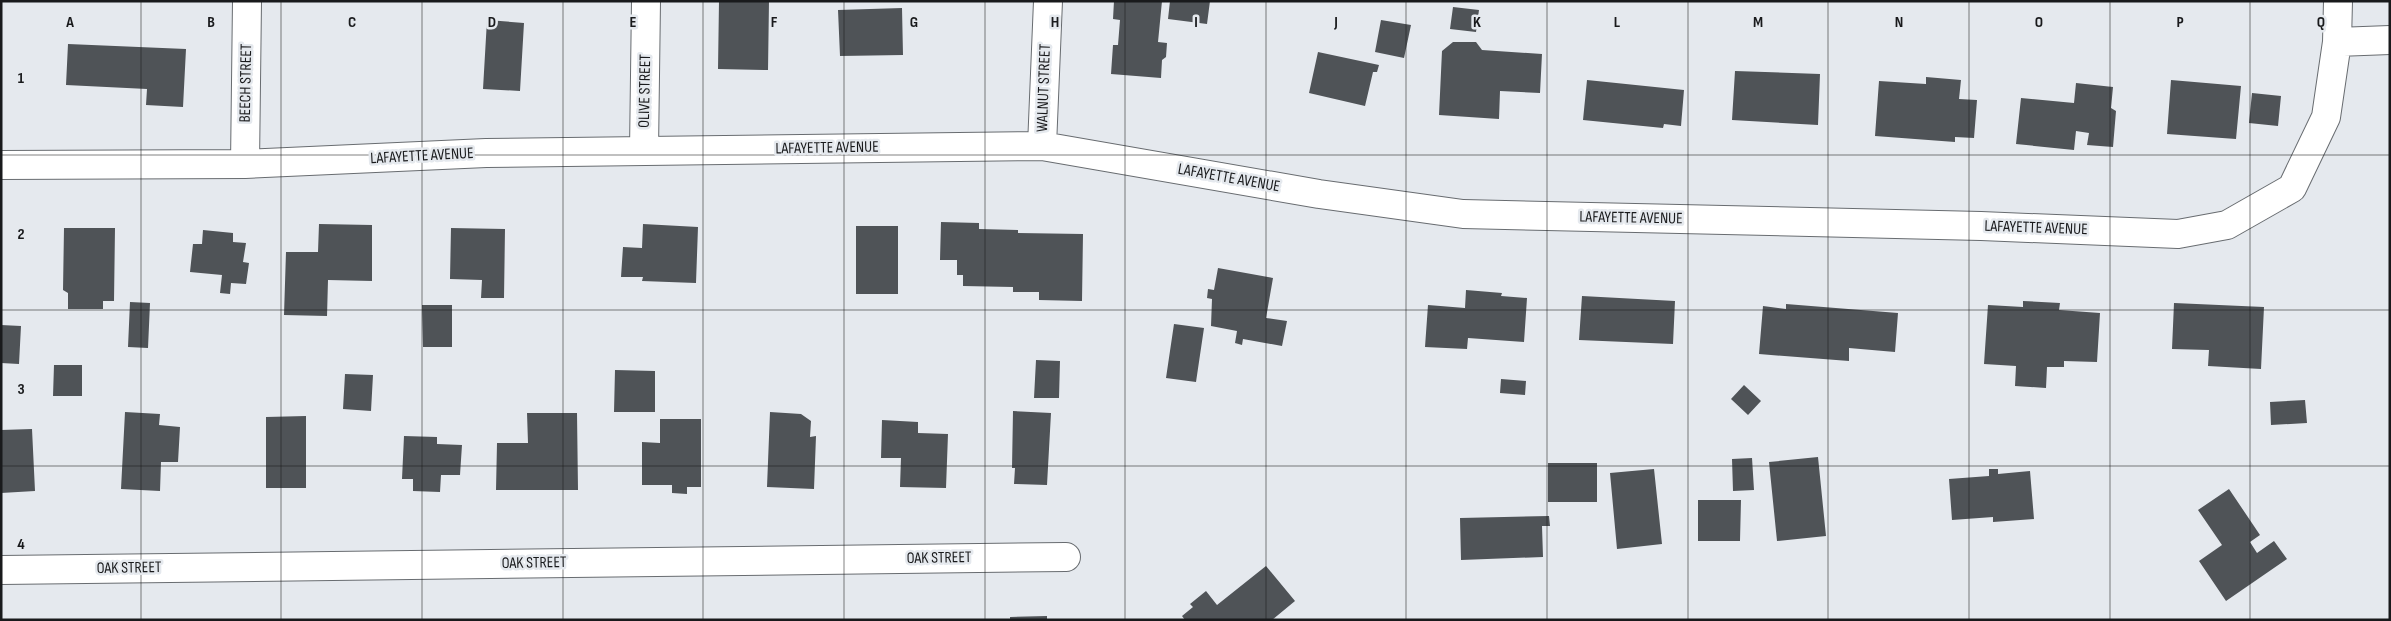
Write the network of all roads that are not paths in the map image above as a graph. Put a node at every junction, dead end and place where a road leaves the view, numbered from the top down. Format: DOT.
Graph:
graph roads {
  1 [pos="247,1"];
  2 [pos="646,1"];
  3 [pos="1048,1"];
  4 [pos="2338,1"];
  5 [pos="2390,40"];
  6 [pos="2337,42"];
  7 [pos="1042,146"];
  8 [pos="644,150"];
  9 [pos="245,164"];
  10 [pos="1,165"];
  11 [pos="1066,557"];
  12 [pos="1,570"];
  1 -- 9 [label="street, BEECH STREET"];
  2 -- 8 [label="street, OLIVE STREET"];
  3 -- 7 [label="street, WALNUT STREET"];
  4 -- 6 [label="street, LAFAYETTE AVENUE"];
  5 -- 6 [label="street"];
  6 -- 7 [label="street, LAFAYETTE AVENUE"];
  7 -- 8 [label="street, LAFAYETTE AVENUE"];
  8 -- 9 [label="street, LAFAYETTE AVENUE"];
  9 -- 10 [label="street, LAFAYETTE AVENUE"];
  11 -- 12 [label="street, OAK STREET"];
}
